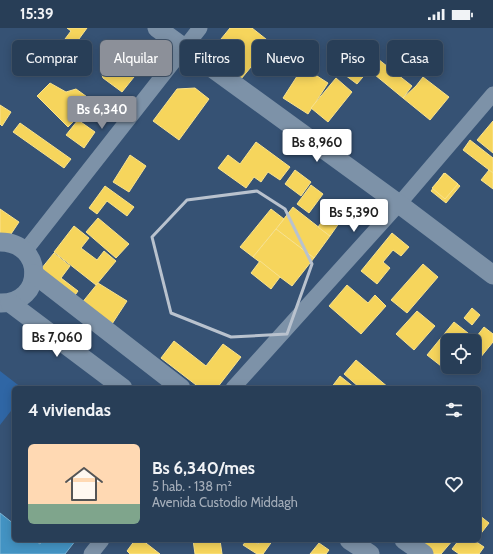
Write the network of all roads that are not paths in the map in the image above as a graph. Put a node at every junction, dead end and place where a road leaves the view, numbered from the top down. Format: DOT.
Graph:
graph roads {
  1 [pos="157,28"];
  2 [pos="200,28"];
  3 [pos="190,40"];
  4 [pos="180,44"];
  5 [pos="180,52"];
  6 [pos="224,76"];
  7 [pos="493,94"];
  8 [pos="399,204"];
  9 [pos="0,242"];
  10 [pos="25,251"];
  11 [pos="34,274"];
  12 [pos="493,275"];
  13 [pos="5,303"];
  14 [pos="119,386"];
  15 [pos="178,386"];
  16 [pos="235,386"];
  17 [pos="100,542"];
  18 [pos="352,542"];
  19 [pos="407,542"];
  20 [pos="91,554"];
  21 [pos="370,554"];
  22 [pos="424,554"];
  1 -- 4 [label="street"];
  2 -- 3 [label="street"];
  5 -- 10 [label="street"];
  6 -- 8 [label="street"];
  7 -- 8 [label="street"];
  8 -- 12 [label="street"];
  8 -- 16 [label="street"];
  9 -- 10 [label="street"];
  10 -- 11 [label="street"];
  11 -- 13 [label="street"];
  11 -- 15 [label="street"];
  13 -- 14 [label="street"];
  17 -- 20 [label="street"];
  18 -- 21 [label="street"];
  19 -- 22 [label="street"];
}
